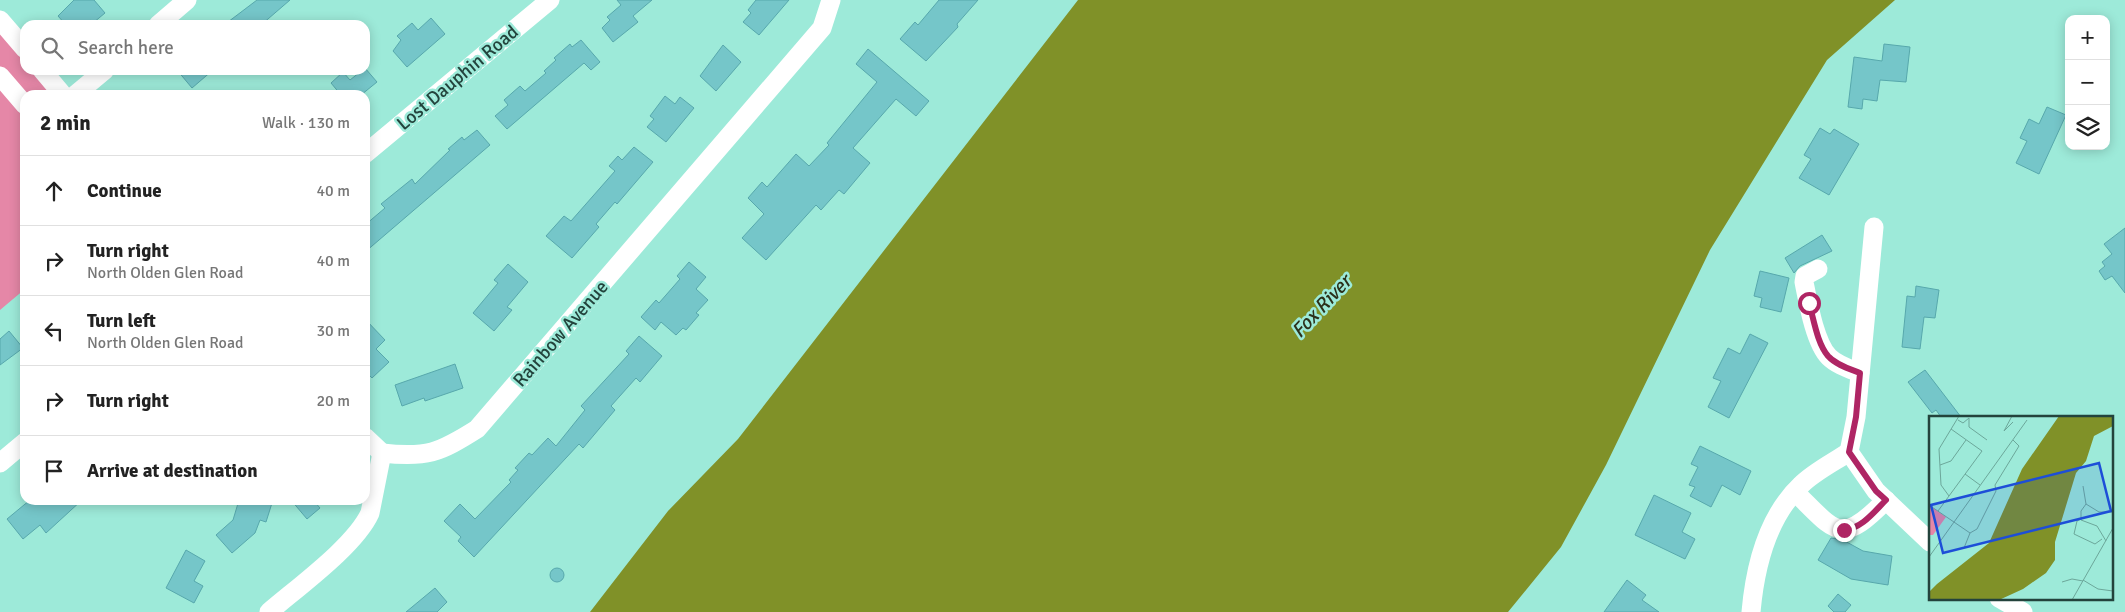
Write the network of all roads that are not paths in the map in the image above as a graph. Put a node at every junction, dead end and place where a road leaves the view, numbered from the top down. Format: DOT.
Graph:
graph roads {
  1 [pos="187,0"];
  2 [pos="550,0"];
  3 [pos="831,0"];
  4 [pos="0,20"];
  5 [pos="164,20"];
  6 [pos="20,43"];
  7 [pos="46,75"];
  8 [pos="99,75"];
  9 [pos="0,76"];
  10 [pos="60,90"];
  11 [pos="81,90"];
  12 [pos="20,99"];
  13 [pos="370,150"];
  14 [pos="1874,227"];
  15 [pos="1818,269"];
  16 [pos="1860,373"];
  17 [pos="370,442"];
  18 [pos="20,446"];
  19 [pos="1849,452"];
  20 [pos="382,453"];
  21 [pos="0,463"];
  22 [pos="1795,492"];
  23 [pos="1886,500"];
  24 [pos="1929,541"];
  25 [pos="2002,600"];
  26 [pos="269,612"];
  27 [pos="1751,612"];
  28 [pos="2023,612"];
  1 -- 5 [label="street"];
  2 -- 13 [label="street, Lost Dauphin Road"];
  3 -- 20 [label="street, Rainbow Avenue"];
  4 -- 6 [label="street"];
  7 -- 10 [label="street"];
  8 -- 11 [label="street"];
  9 -- 12 [label="street"];
  14 -- 16 [label="street"];
  15 -- 16 [label="street"];
  16 -- 19 [label="street"];
  17 -- 20 [label="street"];
  18 -- 21 [label="street"];
  19 -- 22 [label="street"];
  19 -- 23 [label="street"];
  20 -- 26 [label="street"];
  22 -- 23 [label="street"];
  22 -- 27 [label="street"];
  23 -- 24 [label="street"];
  25 -- 28 [label="street"];
}
